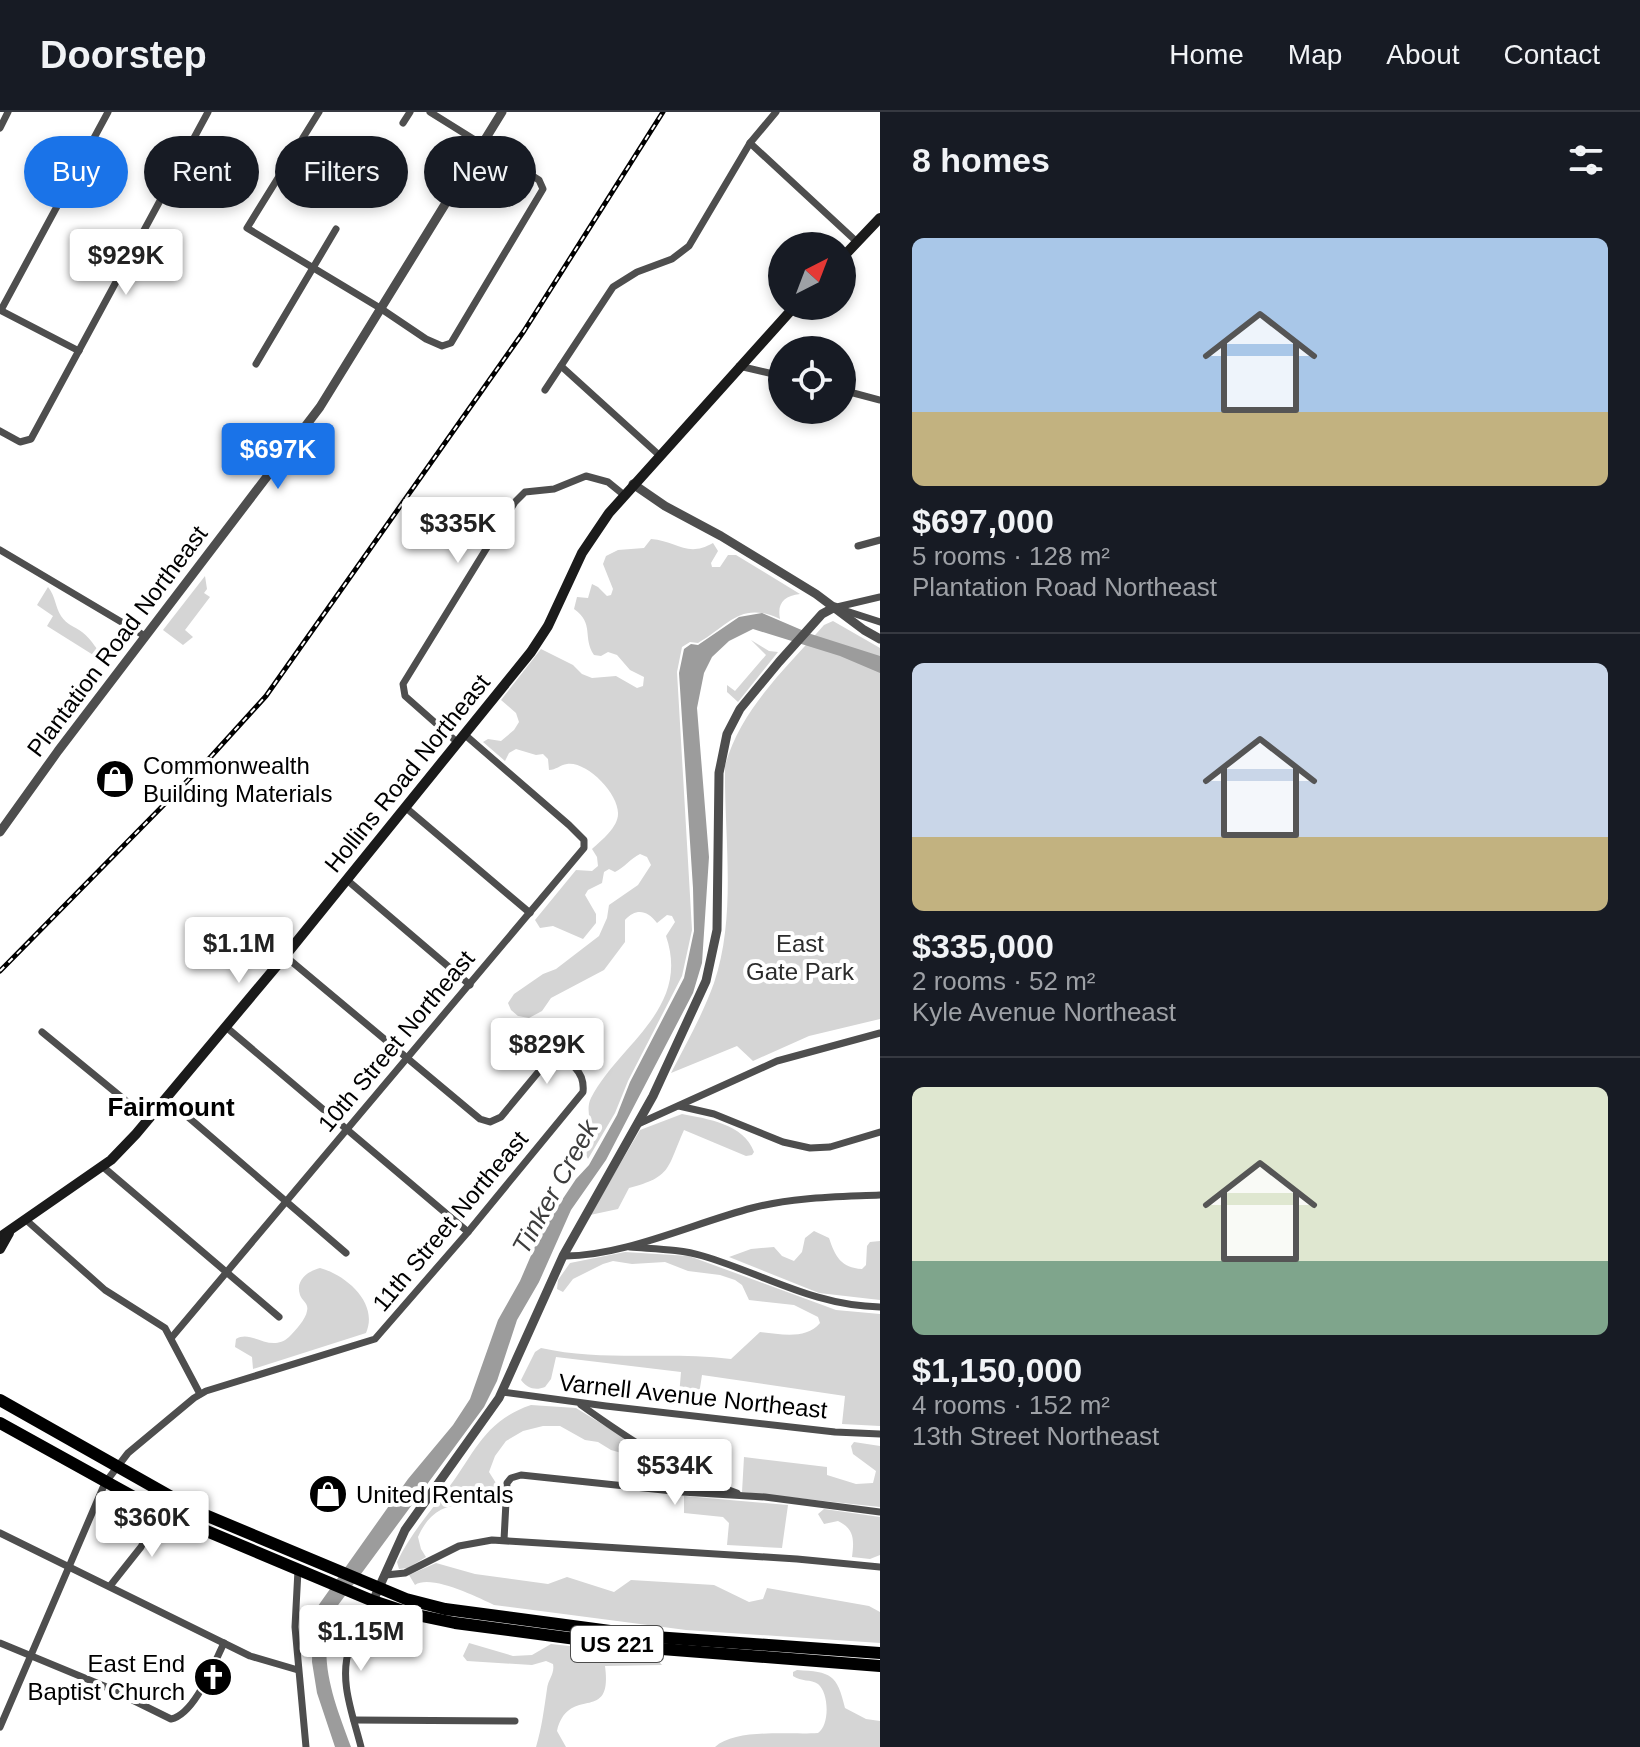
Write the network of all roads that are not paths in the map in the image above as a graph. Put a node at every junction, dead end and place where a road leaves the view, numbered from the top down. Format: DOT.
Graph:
graph roads {
  1 [pos="8,112"];
  2 [pos="108,112"];
  3 [pos="208,112"];
  4 [pos="319,112"];
  5 [pos="410,112"];
  6 [pos="430,112"];
  7 [pos="502,112"];
  8 [pos="776,112"];
  9 [pos="403,123"];
  10 [pos="0,128"];
  11 [pos="468,136"];
  12 [pos="487,136"];
  13 [pos="750,143"];
  14 [pos="536,179"];
  15 [pos="536,205"];
  16 [pos="443,208"];
  17 [pos="534,208"];
  18 [pos="880,218"];
  19 [pos="336,229"];
  20 [pos="857,242"];
  21 [pos="313,268"];
  22 [pos="380,308"];
  23 [pos="0,310"];
  24 [pos="782,320"];
  25 [pos="79,351"];
  26 [pos="256,364"];
  27 [pos="561,366"];
  28 [pos="739,366"];
  29 [pos="768,373"];
  30 [pos="545,390"];
  31 [pos="856,394"];
  32 [pos="880,400"];
  33 [pos="0,431"];
  34 [pos="659,455"];
  35 [pos="633,484"];
  36 [pos="624,495"];
  37 [pos="880,540"];
  38 [pos="858,546"];
  39 [pos="0,550"];
  40 [pos="880,597"];
  41 [pos="835,607"];
  42 [pos="880,622"];
  43 [pos="145,636"];
  44 [pos="880,639"];
  45 [pos="461,738"];
  46 [pos="405,807"];
  47 [pos="0,832"];
  48 [pos="347,880"];
  49 [pos="530,913"];
  50 [pos="285,956"];
  51 [pos="470,985"];
  52 [pos="226,1027"];
  53 [pos="42,1032"];
  54 [pos="880,1033"];
  55 [pos="407,1058"];
  56 [pos="166,1098"];
  57 [pos="677,1105"];
  58 [pos="148,1119"];
  59 [pos="638,1124"];
  60 [pos="347,1129"];
  61 [pos="880,1132"];
  62 [pos="102,1166"];
  63 [pos="880,1195"];
  64 [pos="287,1201"];
  65 [pos="25,1219"];
  66 [pos="468,1232"];
  67 [pos="5,1234"];
  68 [pos="624,1246"];
  69 [pos="0,1249"];
  70 [pos="346,1253"];
  71 [pos="563,1256"];
  72 [pos="226,1271"];
  73 [pos="880,1307"];
  74 [pos="279,1317"];
  75 [pos="172,1337"];
  76 [pos="502,1392"];
  77 [pos="200,1394"];
  78 [pos="0,1400"];
  79 [pos="578,1403"];
  80 [pos="0,1423"];
  81 [pos="880,1434"];
  82 [pos="116,1466"];
  83 [pos="105,1483"];
  84 [pos="747,1496"];
  85 [pos="159,1511"];
  86 [pos="880,1512"];
  87 [pos="0,1533"];
  88 [pos="504,1540"];
  89 [pos="300,1563"];
  90 [pos="71,1567"];
  91 [pos="880,1567"];
  92 [pos="386,1575"];
  93 [pos="110,1586"];
  94 [pos="369,1592"];
  95 [pos="0,1643"];
  96 [pos="224,1643"];
  97 [pos="880,1653"];
  98 [pos="31,1656"];
  99 [pos="880,1666"];
  100 [pos="298,1670"];
  101 [pos="354,1720"];
  102 [pos="515,1721"];
  103 [pos="0,1727"];
  104 [pos="306,1747"];
  105 [pos="361,1747"];
  1 -- 10 [label="street"];
  2 -- 23 [label="street"];
  3 -- 25 [label="street"];
  4 -- 21 [label="street"];
  5 -- 9 [label="street"];
  6 -- 11 [label="street"];
  7 -- 12 [label="street, Plantation Road Northeast"];
  8 -- 13 [label="street"];
  13 -- 20 [label="street"];
  13 -- 27 [label="street"];
  14 -- 15 [label="street"];
  16 -- 22 [label="street, Plantation Road Northeast"];
  17 -- 22 [label="street"];
  18 -- 20 [label="main road"];
  19 -- 21 [label="street"];
  21 -- 22 [label="street"];
  21 -- 26 [label="street"];
  22 -- 43 [label="street, Plantation Road Northeast"];
  23 -- 25 [label="street"];
  24 -- 28 [label="main road, Hollins Road Northeast"];
  25 -- 33 [label="street"];
  27 -- 30 [label="street"];
  27 -- 34 [label="street"];
  28 -- 29 [label="street"];
  28 -- 34 [label="main road, Hollins Road Northeast"];
  31 -- 32 [label="street"];
  34 -- 35 [label="main road, Hollins Road Northeast"];
  35 -- 36 [label="main road, Hollins Road Northeast"];
  35 -- 41 [label="street"];
  36 -- 45 [label="main road, Hollins Road Northeast"];
  36 -- 45 [label="street"];
  37 -- 38 [label="street"];
  39 -- 43 [label="street"];
  40 -- 41 [label="street"];
  41 -- 42 [label="street"];
  41 -- 44 [label="street"];
  41 -- 59 [label="street"];
  43 -- 47 [label="street, Plantation Road Northeast"];
  45 -- 46 [label="main road, Hollins Road Northeast"];
  45 -- 49 [label="street, 10th Street Northeast"];
  46 -- 48 [label="main road, Hollins Road Northeast"];
  46 -- 49 [label="street"];
  48 -- 50 [label="main road, Hollins Road Northeast"];
  48 -- 51 [label="street"];
  49 -- 51 [label="street, 10th Street Northeast"];
  50 -- 52 [label="main road, Hollins Road Northeast"];
  50 -- 55 [label="street"];
  51 -- 55 [label="street, 10th Street Northeast"];
  52 -- 56 [label="main road, Hollins Road Northeast"];
  52 -- 60 [label="street"];
  53 -- 58 [label="street"];
  54 -- 57 [label="street"];
  55 -- 60 [label="street, 10th Street Northeast"];
  55 -- 66 [label="street, 11th Street Northeast"];
  56 -- 58 [label="main road, Hollins Road Northeast"];
  56 -- 64 [label="street"];
  57 -- 59 [label="street"];
  57 -- 61 [label="street"];
  58 -- 62 [label="main road, Hollins Road Northeast"];
  59 -- 71 [label="street"];
  60 -- 64 [label="street, 10th Street Northeast"];
  60 -- 66 [label="street"];
  62 -- 65 [label="main road, Hollins Road Northeast"];
  62 -- 72 [label="street"];
  63 -- 68 [label="street"];
  64 -- 70 [label="street"];
  64 -- 72 [label="street, 10th Street Northeast"];
  65 -- 67 [label="main road, Hollins Road Northeast"];
  65 -- 75 [label="street"];
  66 -- 77 [label="street, 11th Street Northeast"];
  67 -- 69 [label="main road, Hollins Road Northeast"];
  68 -- 71 [label="street"];
  68 -- 73 [label="street"];
  71 -- 76 [label="street"];
  72 -- 74 [label="street"];
  72 -- 75 [label="street, 10th Street Northeast"];
  75 -- 77 [label="street"];
  76 -- 79 [label="street, Varnell Avenue Northeast"];
  76 -- 92 [label="street"];
  77 -- 82 [label="street, 11th Street Northeast"];
  78 -- 82 [label="highway, US 221"];
  79 -- 81 [label="street, Varnell Avenue Northeast"];
  79 -- 84 [label="street"];
  80 -- 83 [label="highway, US 221"];
  82 -- 83 [label="street, 11th Street Northeast"];
  82 -- 89 [label="highway, US 221"];
  83 -- 85 [label="highway, US 221"];
  83 -- 90 [label="street, 11th Street Northeast"];
  84 -- 86 [label="street"];
  84 -- 88 [label="street"];
  85 -- 89 [label="highway, US 221"];
  85 -- 93 [label="street"];
  87 -- 90 [label="street"];
  88 -- 91 [label="street"];
  88 -- 92 [label="street"];
  89 -- 94 [label="highway, US 221"];
  89 -- 100 [label="street"];
  90 -- 93 [label="street"];
  90 -- 98 [label="street, 11th Street Northeast"];
  92 -- 94 [label="street"];
  93 -- 96 [label="street"];
  94 -- 97 [label="highway, US 221"];
  94 -- 99 [label="highway, US 221"];
  94 -- 101 [label="street"];
  95 -- 98 [label="street"];
  96 -- 98 [label="street"];
  96 -- 100 [label="street"];
  98 -- 103 [label="street, 11th Street Northeast"];
  100 -- 104 [label="street"];
  101 -- 102 [label="street"];
  101 -- 105 [label="street"];
}
